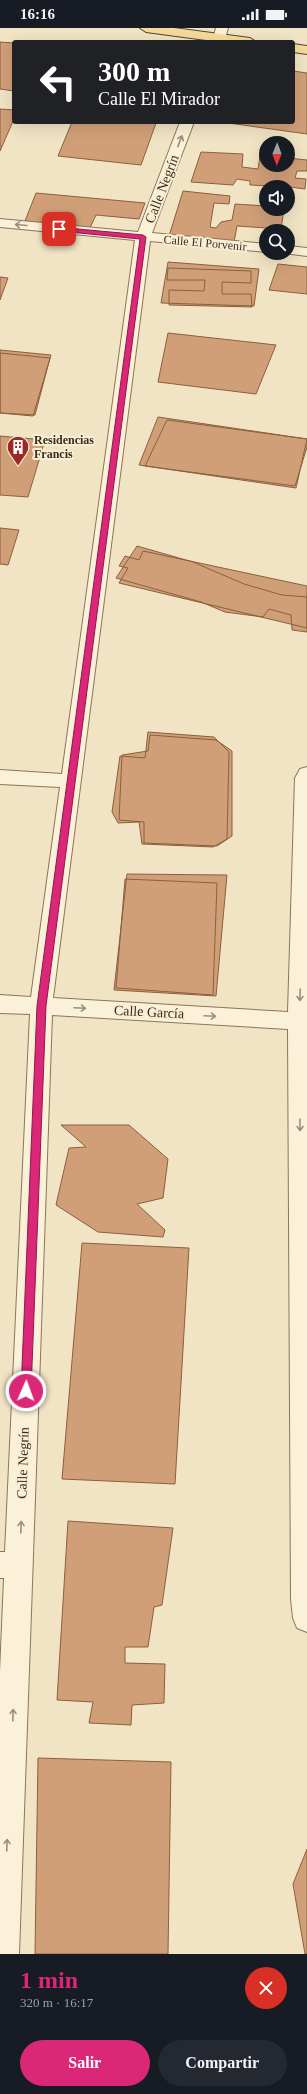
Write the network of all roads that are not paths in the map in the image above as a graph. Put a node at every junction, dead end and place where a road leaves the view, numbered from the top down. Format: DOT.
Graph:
graph roads {
  1 [pos="146,28"];
  2 [pos="220,36"];
  3 [pos="240,40"];
  4 [pos="295,48"];
  5 [pos="307,50"];
  6 [pos="186,124"];
  7 [pos="0,223"];
  8 [pos="143,237"];
  9 [pos="259,247"];
  10 [pos="295,251"];
  11 [pos="307,252"];
  12 [pos="307,774"];
  13 [pos="0,777"];
  14 [pos="71,781"];
  15 [pos="0,1004"];
  16 [pos="41,1006"];
  17 [pos="299,1021"];
  18 [pos="10,1566"];
  19 [pos="307,1618"];
  20 [pos="3,1954"];
  1 -- 2 [label="main road"];
  2 -- 3 [label="main road"];
  4 -- 5 [label="main road"];
  8 -- 6 [label="street, Calle Negrín, one-way"];
  8 -- 7 [label="street, Calle El Porvenir, one-way"];
  8 -- 9 [label="street, Calle El Porvenir"];
  8 -- 14 [label="street, Calle Negrín"];
  10 -- 11 [label="street"];
  12 -- 17 [label="street, one-way"];
  13 -- 14 [label="street"];
  14 -- 16 [label="street, Calle Negrín"];
  15 -- 16 [label="street, Calle García"];
  16 -- 17 [label="street, Calle García, one-way"];
  18 -- 16 [label="street, Calle Negrín, one-way"];
  17 -- 19 [label="street, one-way"];
  20 -- 18 [label="street, Calle Negrín, one-way"];
}
